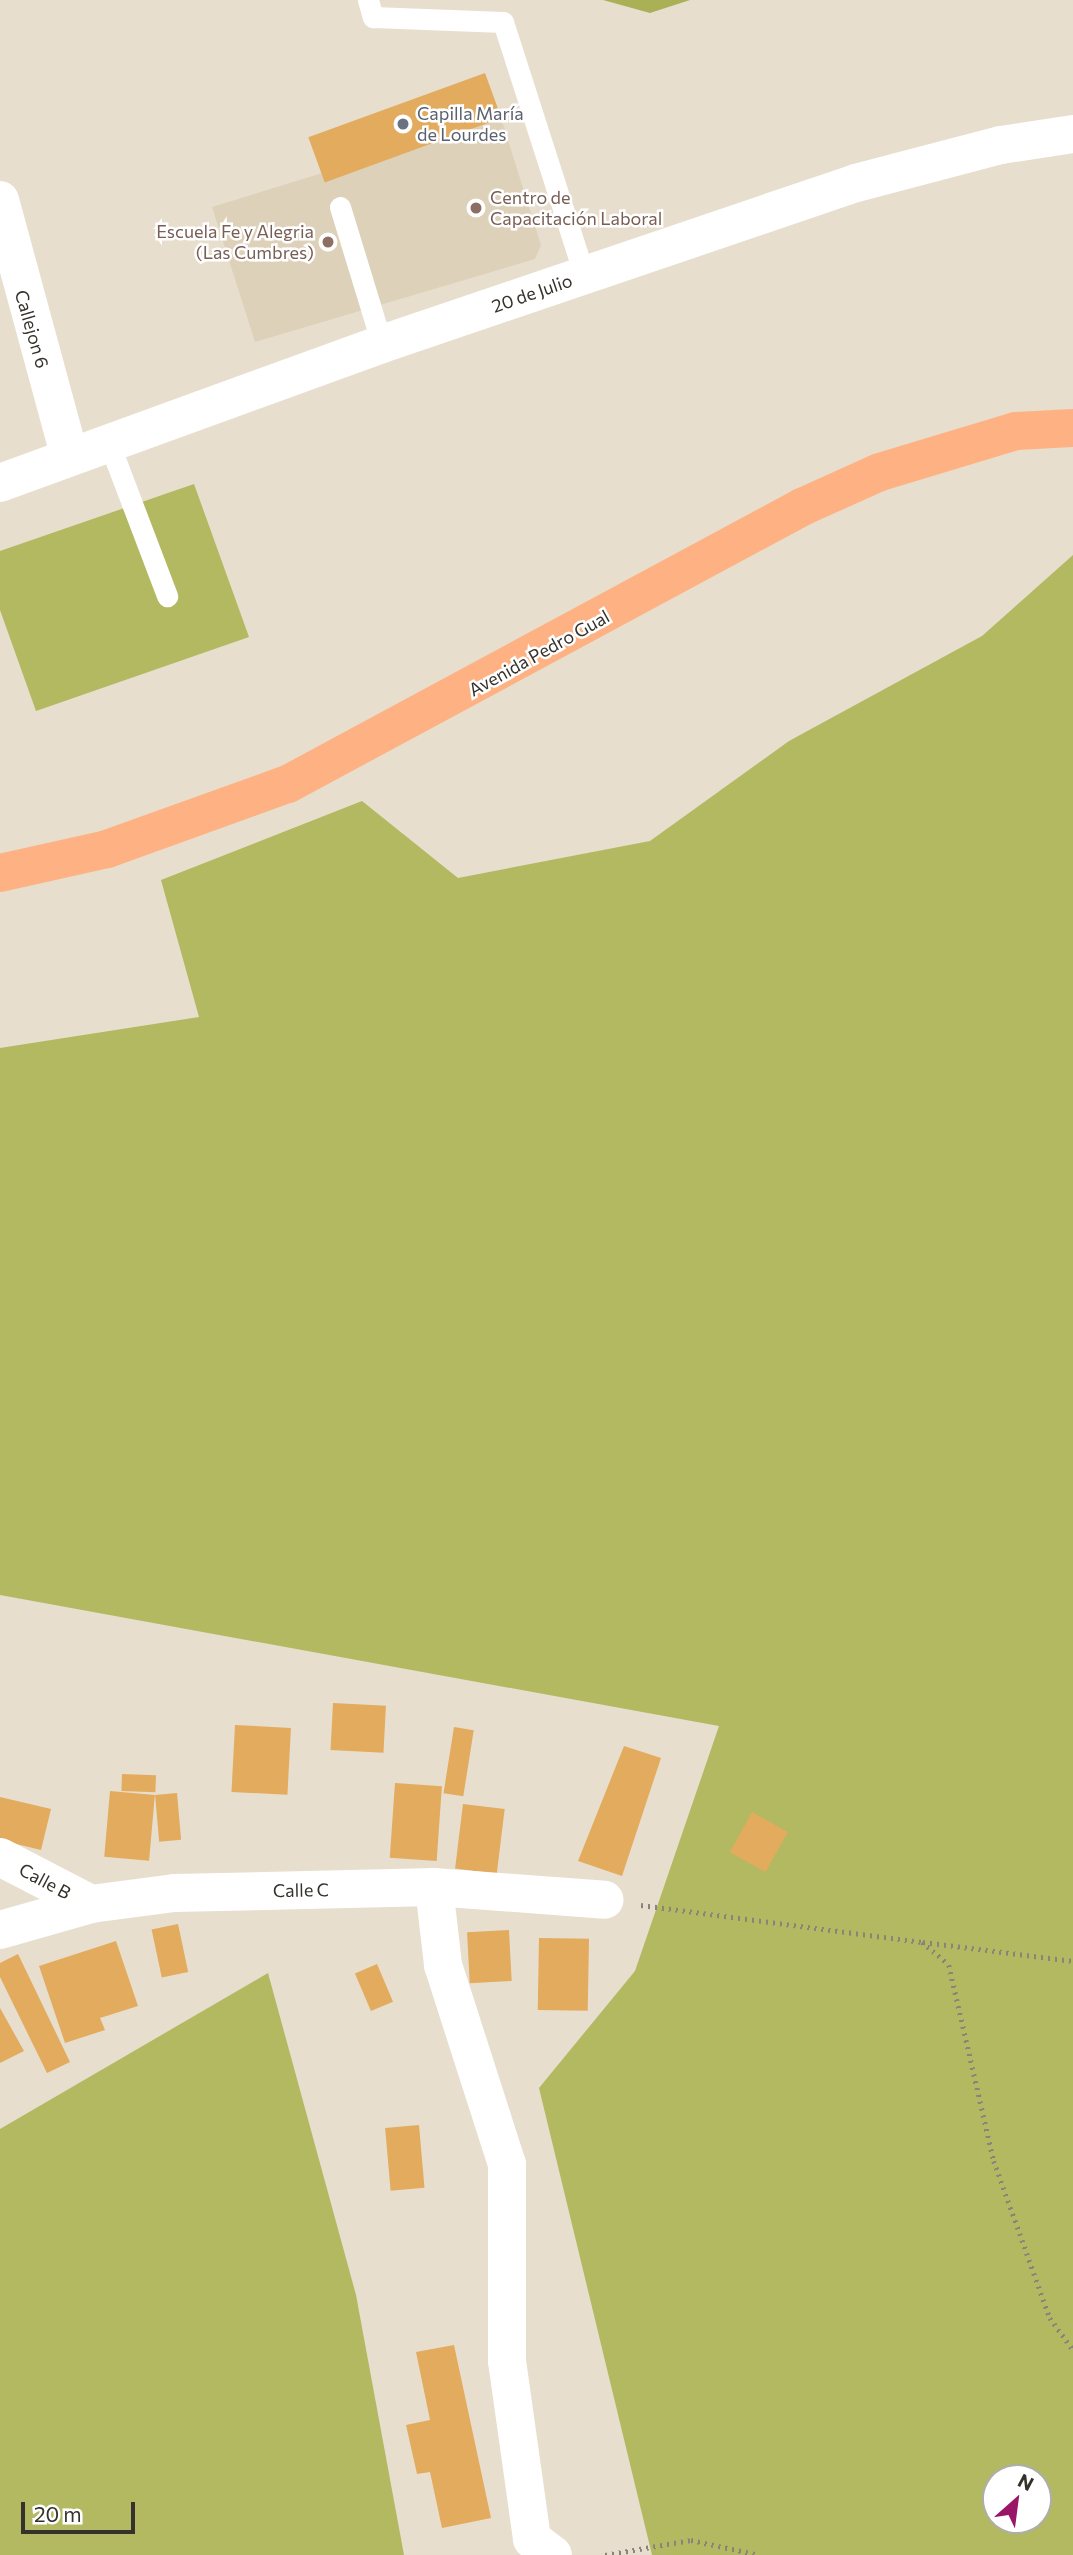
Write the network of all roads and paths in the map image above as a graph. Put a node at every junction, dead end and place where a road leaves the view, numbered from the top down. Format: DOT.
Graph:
graph roads {
  1 [pos="368,0"];
  2 [pos="1073,134"];
  3 [pos="0,200"];
  4 [pos="341,207"];
  5 [pos="584,275"];
  6 [pos="382,344"];
  7 [pos="1073,428"];
  8 [pos="109,443"];
  9 [pos="70,457"];
  10 [pos="0,483"];
  11 [pos="167,596"];
  12 [pos="0,873"];
  13 [pos="0,1857"];
  14 [pos="434,1887"];
  15 [pos="605,1900"];
  16 [pos="91,1904"];
  17 [pos="0,1930"];
  18 [pos="922,1942"];
  19 [pos="1073,1961"];
  20 [pos="1073,2350"];
  21 [pos="553,2555"];
  22 [pos="605,2555"];
  23 [pos="759,2555"];
  1 -- 5 [label="lane"];
  2 -- 5 [label="street, 20 de Julio"];
  3 -- 9 [label="street, Callejon 6"];
  4 -- 6 [label="lane"];
  5 -- 6 [label="street, 20 de Julio"];
  6 -- 8 [label="street, 20 de Julio"];
  7 -- 12 [label="highway, Avenida Pedro Gual"];
  8 -- 9 [label="street, 20 de Julio"];
  8 -- 11 [label="lane"];
  9 -- 10 [label="street, 20 de Julio"];
  13 -- 16 [label="street, Calle B"];
  14 -- 15 [label="street, Calle C"];
  14 -- 16 [label="street, Calle C"];
  14 -- 21 [label="street"];
  15 -- 18 [label="path"];
  16 -- 17 [label="street, Calle C"];
  18 -- 19 [label="path"];
  18 -- 20 [label="path"];
  22 -- 23 [label="path"];
}
